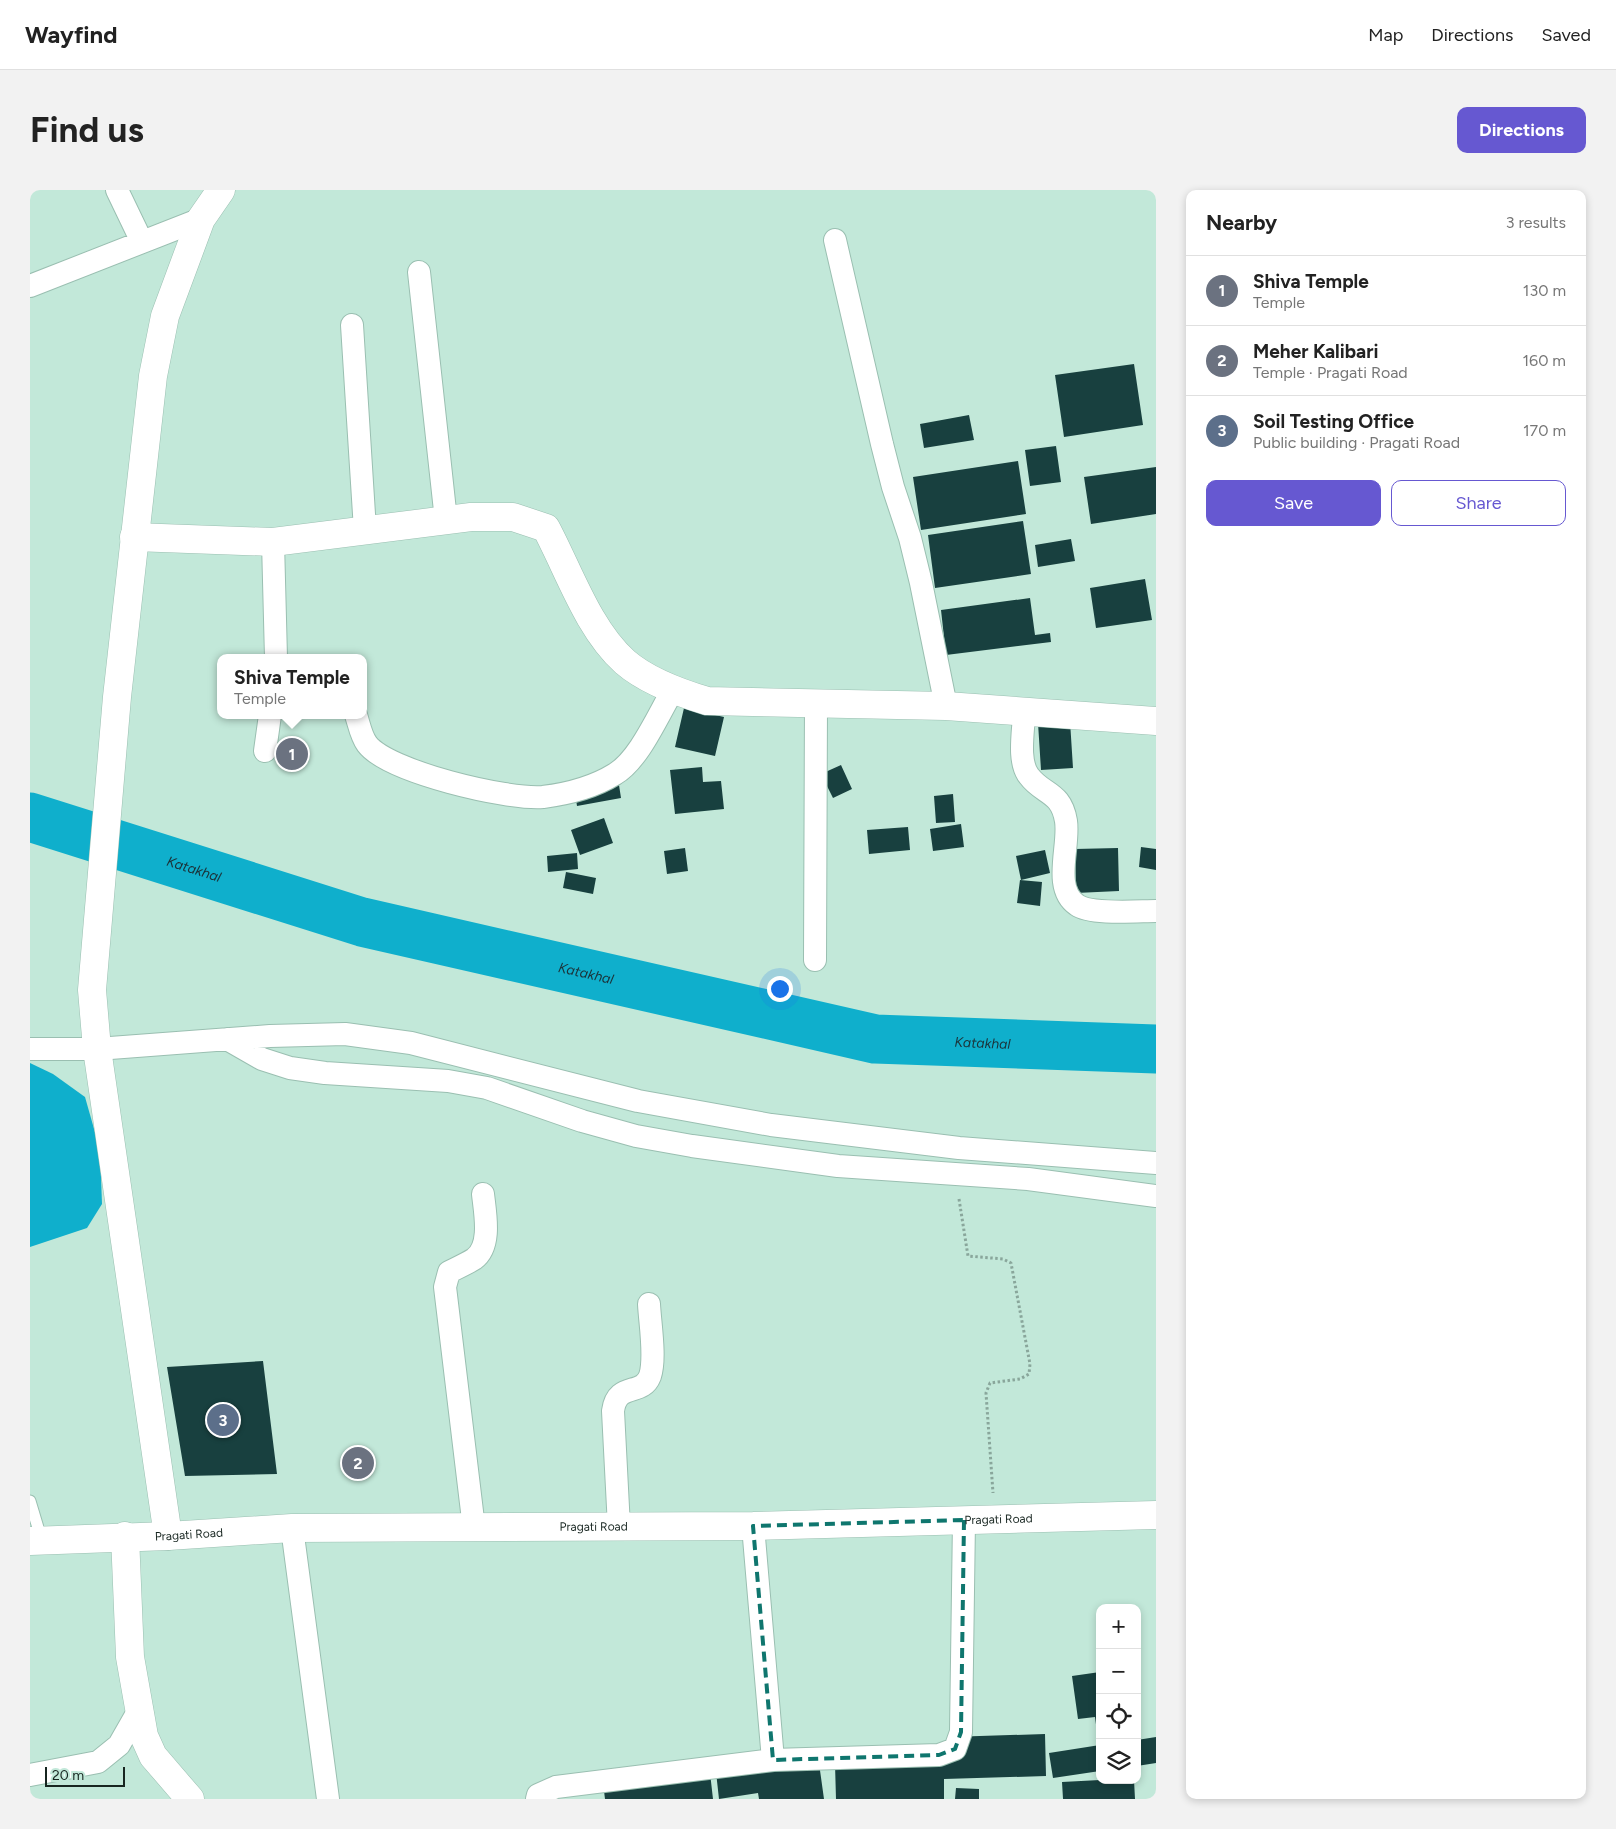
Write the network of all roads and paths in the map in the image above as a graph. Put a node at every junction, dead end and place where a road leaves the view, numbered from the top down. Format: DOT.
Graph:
graph roads {
  1 [pos="117,190"];
  2 [pos="221,190"];
  3 [pos="201,219"];
  4 [pos="835,240"];
  5 [pos="142,242"];
  6 [pos="419,272"];
  7 [pos="30,286"];
  8 [pos="352,326"];
  9 [pos="446,520"];
  10 [pos="365,530"];
  11 [pos="134,537"];
  12 [pos="273,542"];
  13 [pos="276,654"];
  14 [pos="672,690"];
  15 [pos="816,704"];
  16 [pos="946,706"];
  17 [pos="1024,712"];
  18 [pos="269,719"];
  19 [pos="357,719"];
  20 [pos="1156,721"];
  21 [pos="265,751"];
  22 [pos="1156,911"];
  23 [pos="815,960"];
  24 [pos="227,1039"];
  25 [pos="30,1049"];
  26 [pos="97,1049"];
  27 [pos="1156,1163"];
  28 [pos="956,1174"];
  29 [pos="483,1194"];
  30 [pos="1156,1196"];
  31 [pos="649,1304"];
  32 [pos="30,1501"];
  33 [pos="1156,1515"];
  34 [pos="995,1519"];
  35 [pos="964,1520"];
  36 [pos="753,1526"];
  37 [pos="619,1527"];
  38 [pos="292,1528"];
  39 [pos="474,1528"];
  40 [pos="125,1536"];
  41 [pos="168,1536"];
  42 [pos="36,1541"];
  43 [pos="140,1710"];
  44 [pos="773,1760"];
  45 [pos="30,1774"];
  46 [pos="190,1799"];
  47 [pos="328,1799"];
  48 [pos="537,1799"];
  1 -- 5 [label="street"];
  2 -- 3 [label="street"];
  3 -- 5 [label="street"];
  3 -- 11 [label="street"];
  4 -- 16 [label="street"];
  5 -- 7 [label="street"];
  6 -- 9 [label="street"];
  8 -- 10 [label="street"];
  9 -- 10 [label="street"];
  9 -- 14 [label="street"];
  10 -- 12 [label="street"];
  11 -- 12 [label="street"];
  11 -- 26 [label="street"];
  12 -- 13 [label="street"];
  14 -- 15 [label="street"];
  14 -- 19 [label="street"];
  15 -- 16 [label="street"];
  15 -- 23 [label="street"];
  16 -- 17 [label="street"];
  17 -- 20 [label="street"];
  17 -- 22 [label="street"];
  18 -- 21 [label="street"];
  24 -- 26 [label="street"];
  24 -- 27 [label="street"];
  24 -- 28 [label="street"];
  25 -- 26 [label="street"];
  26 -- 41 [label="street"];
  28 -- 30 [label="street"];
  28 -- 34 [label="path"];
  29 -- 39 [label="street"];
  31 -- 37 [label="street"];
  32 -- 42 [label="lane"];
  33 -- 34 [label="street, Pragati Road"];
  34 -- 35 [label="street, Pragati Road"];
  35 -- 36 [label="street, Pragati Road"];
  35 -- 44 [label="street"];
  36 -- 37 [label="street, Pragati Road"];
  36 -- 44 [label="street"];
  37 -- 39 [label="street, Pragati Road"];
  38 -- 39 [label="street, Pragati Road"];
  38 -- 41 [label="street, Pragati Road"];
  38 -- 47 [label="street"];
  40 -- 41 [label="street, Pragati Road"];
  40 -- 42 [label="street, Pragati Road"];
  40 -- 43 [label="street"];
  43 -- 45 [label="street"];
  43 -- 46 [label="street"];
  44 -- 48 [label="street"];
}
